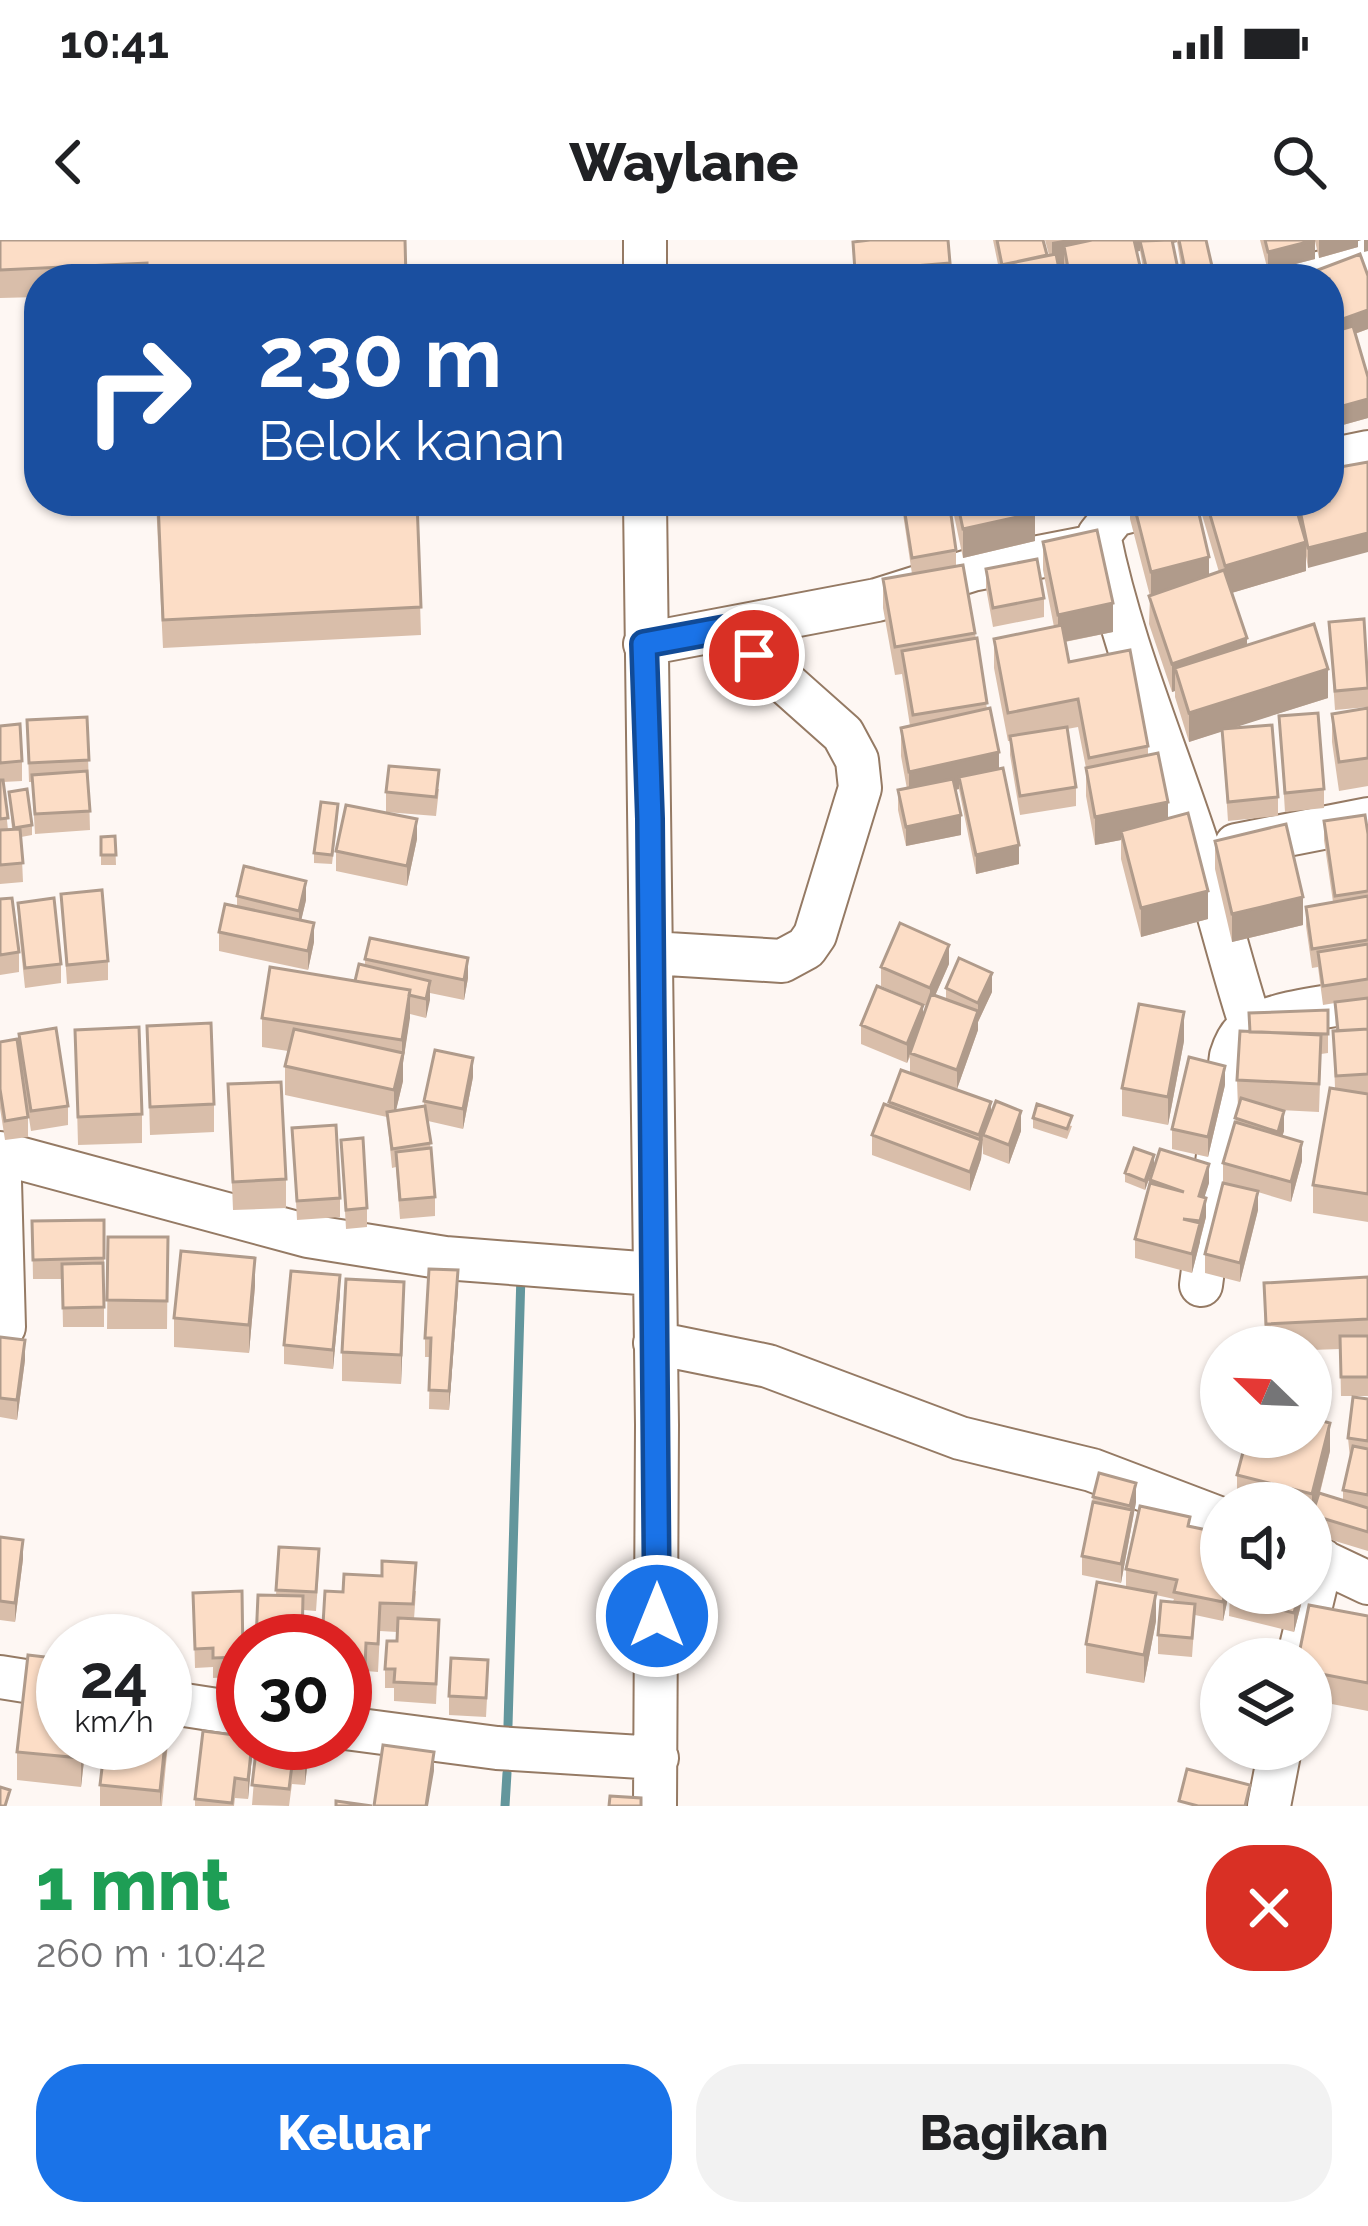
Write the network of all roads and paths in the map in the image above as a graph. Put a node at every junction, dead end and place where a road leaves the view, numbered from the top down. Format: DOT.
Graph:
graph roads {
  1 [pos="645,516"];
  2 [pos="1114,516"];
  3 [pos="1101,544"];
  4 [pos="725,629"];
  5 [pos="644,644"];
  6 [pos="1368,819"];
  7 [pos="1200,853"];
  8 [pos="651,953"];
  9 [pos="1368,1000"];
  10 [pos="1251,1026"];
  11 [pos="0,1153"];
  12 [pos="0,1181"];
  13 [pos="653,1274"];
  14 [pos="1201,1285"];
  15 [pos="4,1328"];
  16 [pos="655,1342"];
  17 [pos="1200,1511"];
  18 [pos="1332,1566"];
  19 [pos="1368,1583"];
  20 [pos="0,1677"];
  21 [pos="36,1683"];
  22 [pos="372,1731"];
  23 [pos="657,1758"];
  24 [pos="1276,1770"];
  25 [pos="656,1806"];
  26 [pos="1269,1806"];
  1 -- 5 [label="street"];
  2 -- 3 [label="street"];
  3 -- 4 [label="street"];
  3 -- 7 [label="street"];
  4 -- 5 [label="street"];
  4 -- 8 [label="street"];
  5 -- 8 [label="street"];
  6 -- 7 [label="street"];
  7 -- 10 [label="street"];
  8 -- 13 [label="street"];
  9 -- 10 [label="street"];
  10 -- 14 [label="street"];
  11 -- 13 [label="street"];
  12 -- 15 [label="street"];
  13 -- 16 [label="street"];
  16 -- 17 [label="street"];
  16 -- 23 [label="street"];
  18 -- 19 [label="street"];
  20 -- 21 [label="street"];
  22 -- 23 [label="street"];
  23 -- 25 [label="street"];
  24 -- 26 [label="street"];
}
